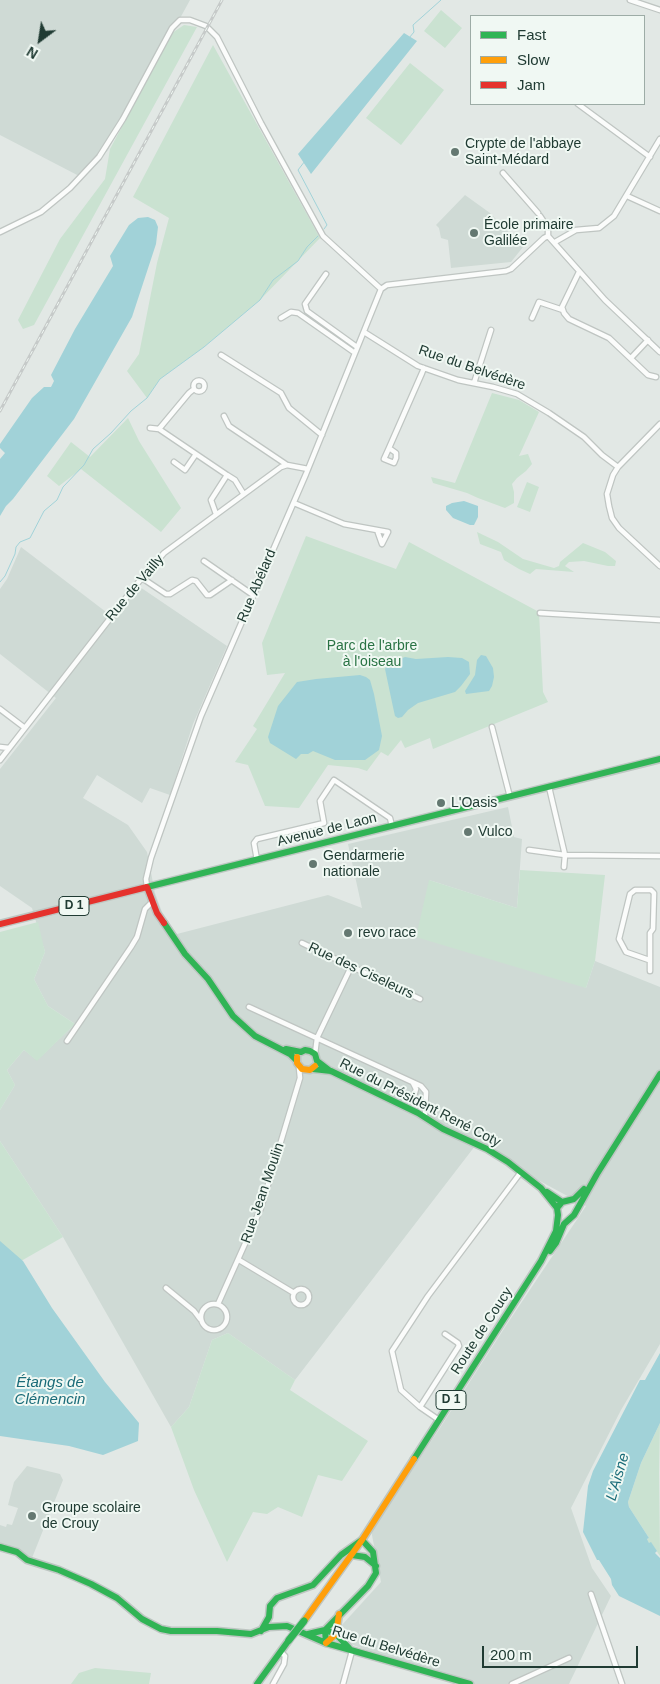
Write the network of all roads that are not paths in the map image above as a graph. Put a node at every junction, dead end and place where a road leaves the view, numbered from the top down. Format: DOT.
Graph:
graph roads {
  1 [pos="630,0"];
  2 [pos="660,10"];
  3 [pos="579,105"];
  4 [pos="660,140"];
  5 [pos="650,157"];
  6 [pos="503,173"];
  7 [pos="627,196"];
  8 [pos="660,211"];
  9 [pos="0,232"];
  10 [pos="548,236"];
  11 [pos="555,242"];
  12 [pos="579,272"];
  13 [pos="326,274"];
  14 [pos="381,289"];
  15 [pos="563,310"];
  16 [pos="282,318"];
  17 [pos="532,318"];
  18 [pos="491,330"];
  19 [pos="364,332"];
  20 [pos="648,340"];
  21 [pos="357,347"];
  22 [pos="660,352"];
  23 [pos="355,353"];
  24 [pos="221,355"];
  25 [pos="631,358"];
  26 [pos="424,368"];
  27 [pos="656,377"];
  28 [pos="474,383"];
  29 [pos="194,389"];
  30 [pos="224,416"];
  31 [pos="660,424"];
  32 [pos="150,428"];
  33 [pos="159,429"];
  34 [pos="322,435"];
  35 [pos="389,448"];
  36 [pos="196,454"];
  37 [pos="174,462"];
  38 [pos="287,465"];
  39 [pos="618,467"];
  40 [pos="308,469"];
  41 [pos="227,475"];
  42 [pos="244,493"];
  43 [pos="294,503"];
  44 [pos="216,514"];
  45 [pos="377,530"];
  46 [pos="204,561"];
  47 [pos="660,566"];
  48 [pos="142,578"];
  49 [pos="232,580"];
  50 [pos="253,594"];
  51 [pos="540,613"];
  52 [pos="660,620"];
  53 [pos="0,709"];
  54 [pos="492,727"];
  55 [pos="25,728"];
  56 [pos="0,746"];
  57 [pos="9,748"];
  58 [pos="660,759"];
  59 [pos="0,760"];
  60 [pos="549,788"];
  61 [pos="510,797"];
  62 [pos="392,826"];
  63 [pos="529,850"];
  64 [pos="565,855"];
  65 [pos="660,856"];
  66 [pos="257,860"];
  67 [pos="564,866"];
  68 [pos="147,888"];
  69 [pos="152,902"];
  70 [pos="0,924"];
  71 [pos="660,928"];
  72 [pos="654,929"];
  73 [pos="302,943"];
  74 [pos="649,960"];
  75 [pos="351,967"];
  76 [pos="650,971"];
  77 [pos="420,999"];
  78 [pos="226,1005"];
  79 [pos="249,1007"];
  80 [pos="316,1040"];
  81 [pos="68,1041"];
  82 [pos="303,1051"];
  83 [pos="316,1058"];
  84 [pos="298,1064"];
  85 [pos="310,1070"];
  86 [pos="331,1071"];
  87 [pos="660,1074"];
  88 [pos="300,1078"];
  89 [pos="412,1083"];
  90 [pos="423,1112"];
  91 [pos="521,1172"];
  92 [pos="597,1174"];
  93 [pos="562,1206"];
  94 [pos="576,1210"];
  95 [pos="569,1218"];
  96 [pos="239,1260"];
  97 [pos="541,1261"];
  98 [pos="166,1288"];
  99 [pos="294,1293"];
  100 [pos="218,1304"];
  101 [pos="194,1311"];
  102 [pos="202,1311"];
  103 [pos="201,1320"];
  104 [pos="445,1334"];
  105 [pos="420,1407"];
  106 [pos="439,1420"];
  107 [pos="362,1540"];
  108 [pos="0,1547"];
  109 [pos="0,1551"];
  110 [pos="352,1555"];
  111 [pos="22,1557"];
  112 [pos="376,1566"];
  113 [pos="591,1594"];
  114 [pos="339,1614"];
  115 [pos="269,1617"];
  116 [pos="277,1626"];
  117 [pos="325,1630"];
  118 [pos="260,1631"];
  119 [pos="308,1634"];
  120 [pos="336,1634"];
  121 [pos="326,1643"];
  122 [pos="352,1651"];
  123 [pos="281,1652"];
  124 [pos="569,1658"];
  125 [pos="257,1684"];
  126 [pos="272,1684"];
  127 [pos="343,1684"];
  128 [pos="470,1684"];
  129 [pos="512,1684"];
  130 [pos="622,1684"];
  1 -- 2 [label="street"];
  3 -- 5 [label="street"];
  4 -- 5 [label="street"];
  5 -- 7 [label="street"];
  6 -- 10 [label="street"];
  7 -- 8 [label="street"];
  7 -- 11 [label="street"];
  9 -- 14 [label="street"];
  10 -- 11 [label="street"];
  10 -- 14 [label="street"];
  11 -- 12 [label="street"];
  12 -- 15 [label="street"];
  12 -- 20 [label="street"];
  13 -- 21 [label="street"];
  14 -- 19 [label="street, Rue Abélard"];
  15 -- 17 [label="street"];
  15 -- 25 [label="street"];
  16 -- 23 [label="street"];
  18 -- 28 [label="street"];
  19 -- 21 [label="street, Rue Abélard"];
  19 -- 26 [label="street, Rue du Belvédère"];
  20 -- 22 [label="street"];
  20 -- 25 [label="street"];
  21 -- 23 [label="street, Rue Abélard"];
  23 -- 34 [label="street, Rue Abélard"];
  24 -- 34 [label="street"];
  25 -- 27 [label="street"];
  26 -- 28 [label="street, Rue du Belvédère"];
  26 -- 35 [label="street"];
  28 -- 39 [label="street, Rue du Belvédère"];
  29 -- 33 [label="street"];
  30 -- 38 [label="street"];
  31 -- 39 [label="street"];
  32 -- 33 [label="street"];
  33 -- 36 [label="street"];
  34 -- 40 [label="street, Rue Abélard"];
  36 -- 37 [label="street"];
  36 -- 41 [label="street"];
  38 -- 40 [label="street"];
  38 -- 42 [label="street, Rue de Vailly"];
  39 -- 47 [label="street"];
  40 -- 43 [label="street, Rue Abélard"];
  41 -- 42 [label="street"];
  41 -- 44 [label="street"];
  42 -- 44 [label="street, Rue de Vailly"];
  43 -- 45 [label="street"];
  43 -- 50 [label="street, Rue Abélard"];
  44 -- 48 [label="street, Rue de Vailly"];
  46 -- 49 [label="street"];
  48 -- 49 [label="street"];
  48 -- 55 [label="street, Rue de Vailly"];
  49 -- 50 [label="street"];
  50 -- 68 [label="street, Rue Abélard"];
  51 -- 52 [label="street"];
  53 -- 55 [label="street"];
  54 -- 61 [label="street"];
  55 -- 57 [label="street, Rue de Vailly"];
  56 -- 57 [label="street"];
  57 -- 59 [label="street, Rue de Vailly"];
  58 -- 60 [label="main road, Avenue de Laon"];
  60 -- 61 [label="main road, Avenue de Laon"];
  60 -- 64 [label="street"];
  61 -- 62 [label="main road, Avenue de Laon"];
  62 -- 66 [label="main road, Avenue de Laon"];
  62 -- 66 [label="street"];
  63 -- 64 [label="street"];
  64 -- 65 [label="street"];
  64 -- 67 [label="street"];
  66 -- 68 [label="main road, Avenue de Laon"];
  68 -- 69 [label="main road"];
  68 -- 70 [label="main road, Avenue de Laon / D 1"];
  69 -- 78 [label="main road"];
  69 -- 81 [label="street"];
  71 -- 72 [label="street"];
  72 -- 74 [label="street"];
  72 -- 74 [label="street"];
  73 -- 75 [label="street, Rue des Ciseleurs"];
  74 -- 76 [label="street"];
  75 -- 77 [label="street, Rue des Ciseleurs"];
  75 -- 80 [label="street"];
  78 -- 82 [label="main road"];
  78 -- 84 [label="main road"];
  79 -- 80 [label="street"];
  80 -- 82 [label="street"];
  80 -- 83 [label="street"];
  80 -- 89 [label="street"];
  82 -- 83 [label="main road"];
  82 -- 84 [label="main road"];
  83 -- 85 [label="main road"];
  83 -- 86 [label="main road"];
  84 -- 85 [label="main road, Rue du Président René Coty"];
  84 -- 88 [label="street, Rue Jean Moulin"];
  85 -- 86 [label="main road, Rue du Président René Coty"];
  85 -- 88 [label="street, Rue Jean Moulin"];
  86 -- 90 [label="main road, Rue du Président René Coty"];
  87 -- 92 [label="main road"];
  88 -- 96 [label="street, Rue Jean Moulin"];
  89 -- 90 [label="street"];
  89 -- 90 [label="street"];
  90 -- 91 [label="main road, Rue du Président René Coty"];
  91 -- 93 [label="main road, Rue du Président René Coty"];
  91 -- 105 [label="street"];
  92 -- 93 [label="main road"];
  92 -- 94 [label="main road, Route de Coucy"];
  93 -- 94 [label="main road"];
  93 -- 95 [label="main road"];
  93 -- 97 [label="main road, Route de Coucy"];
  94 -- 95 [label="main road, Route de Coucy"];
  95 -- 97 [label="main road, Route de Coucy"];
  96 -- 99 [label="street"];
  96 -- 100 [label="street, Rue Jean Moulin"];
  97 -- 106 [label="main road, Route de Coucy / D 1"];
  98 -- 101 [label="street"];
  100 -- 102 [label="street"];
  100 -- 103 [label="street"];
  101 -- 102 [label="street"];
  101 -- 103 [label="street"];
  102 -- 103 [label="street"];
  104 -- 105 [label="street"];
  105 -- 106 [label="street"];
  106 -- 107 [label="main road, Route de Coucy / D 1"];
  107 -- 110 [label="main road, D 1"];
  107 -- 112 [label="main road"];
  107 -- 115 [label="main road"];
  108 -- 111 [label="main road"];
  109 -- 111 [label="main road"];
  110 -- 112 [label="main road"];
  110 -- 123 [label="main road, D 1, bridge"];
  111 -- 118 [label="main road"];
  112 -- 114 [label="main road"];
  113 -- 130 [label="street"];
  114 -- 117 [label="main road"];
  114 -- 120 [label="main road"];
  115 -- 116 [label="main road"];
  115 -- 118 [label="main road"];
  116 -- 118 [label="main road"];
  116 -- 119 [label="main road, Rue du Belvédère"];
  117 -- 119 [label="main road"];
  117 -- 120 [label="main road"];
  117 -- 121 [label="main road"];
  119 -- 121 [label="main road, Rue du Belvédère"];
  120 -- 121 [label="main road"];
  120 -- 122 [label="main road"];
  121 -- 122 [label="main road, Rue du Belvédère"];
  122 -- 127 [label="street"];
  122 -- 128 [label="main road, Rue du Belvédère"];
  123 -- 125 [label="main road, D 1"];
  123 -- 126 [label="street"];
  124 -- 129 [label="street"];
}
